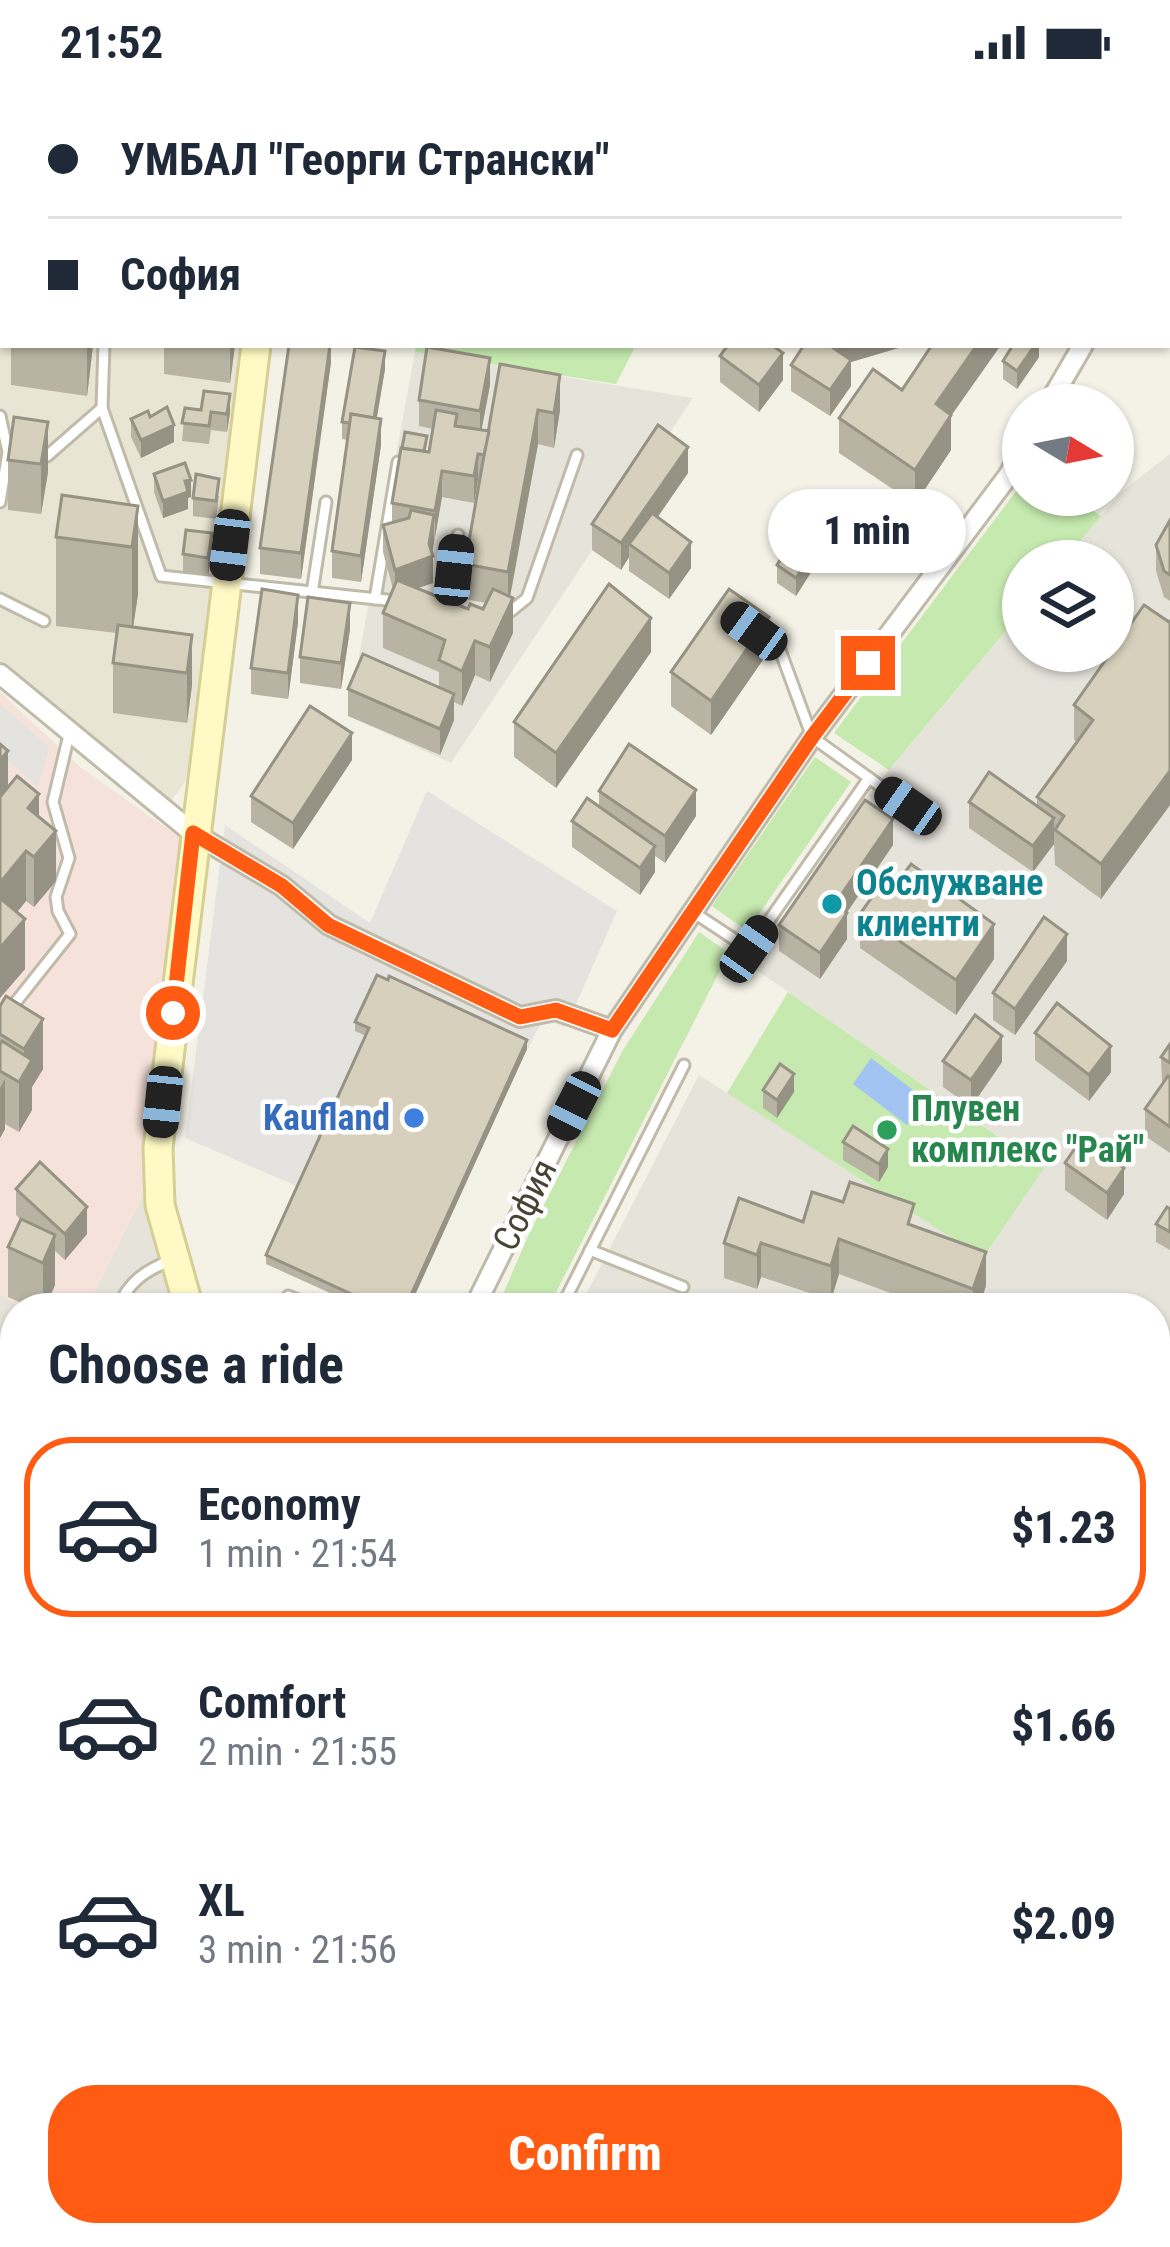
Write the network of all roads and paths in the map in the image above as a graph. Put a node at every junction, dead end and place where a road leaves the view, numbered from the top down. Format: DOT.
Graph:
graph roads {
  1 [pos="104,348"];
  2 [pos="256,348"];
  3 [pos="1080,348"];
  4 [pos="1060,384"];
  5 [pos="102,408"];
  6 [pos="0,416"];
  7 [pos="8,452"];
  8 [pos="577,455"];
  9 [pos="398,462"];
  10 [pos="1002,482"];
  11 [pos="0,502"];
  12 [pos="326,502"];
  13 [pos="458,535"];
  14 [pos="225,585"];
  15 [pos="312,593"];
  16 [pos="0,599"];
  17 [pos="375,599"];
  18 [pos="412,602"];
  19 [pos="431,604"];
  20 [pos="450,606"];
  21 [pos="466,607"];
  22 [pos="482,609"];
  23 [pos="44,621"];
  24 [pos="745,625"];
  25 [pos="0,674"];
  26 [pos="69,735"];
  27 [pos="812,737"];
  28 [pos="869,778"];
  29 [pos="908,806"];
  30 [pos="45,814"];
  31 [pos="60,830"];
  32 [pos="193,833"];
  33 [pos="693,912"];
  34 [pos="0,1022"];
  35 [pos="612,1030"];
  36 [pos="684,1065"];
  37 [pos="590,1250"];
  38 [pos="175,1259"];
  39 [pos="683,1287"];
  40 [pos="124,1293"];
  41 [pos="185,1293"];
  42 [pos="481,1293"];
  43 [pos="568,1293"];
  1 -- 5 [label="lane"];
  2 -- 14 [label="street"];
  3 -- 4 [label="street"];
  5 -- 7 [label="lane"];
  5 -- 14 [label="lane"];
  6 -- 7 [label="lane"];
  7 -- 11 [label="lane"];
  8 -- 22 [label="lane"];
  9 -- 17 [label="lane"];
  10 -- 27 [label="street, София"];
  12 -- 15 [label="lane"];
  13 -- 20 [label="lane"];
  14 -- 15 [label="lane"];
  14 -- 32 [label="street"];
  15 -- 17 [label="lane"];
  16 -- 23 [label="lane"];
  17 -- 18 [label="lane"];
  19 -- 20 [label="lane"];
  20 -- 21 [label="lane"];
  24 -- 27 [label="lane"];
  25 -- 26 [label="street"];
  26 -- 31 [label="lane"];
  26 -- 32 [label="street"];
  27 -- 28 [label="lane"];
  27 -- 33 [label="street, София"];
  28 -- 29 [label="lane"];
  28 -- 33 [label="lane"];
  30 -- 31 [label="lane"];
  31 -- 34 [label="lane"];
  32 -- 35 [label="street"];
  32 -- 38 [label="street"];
  33 -- 35 [label="street, София"];
  35 -- 42 [label="street, София"];
  36 -- 37 [label="lane"];
  37 -- 39 [label="lane"];
  37 -- 43 [label="lane"];
  38 -- 40 [label="lane"];
  38 -- 41 [label="street"];
}
